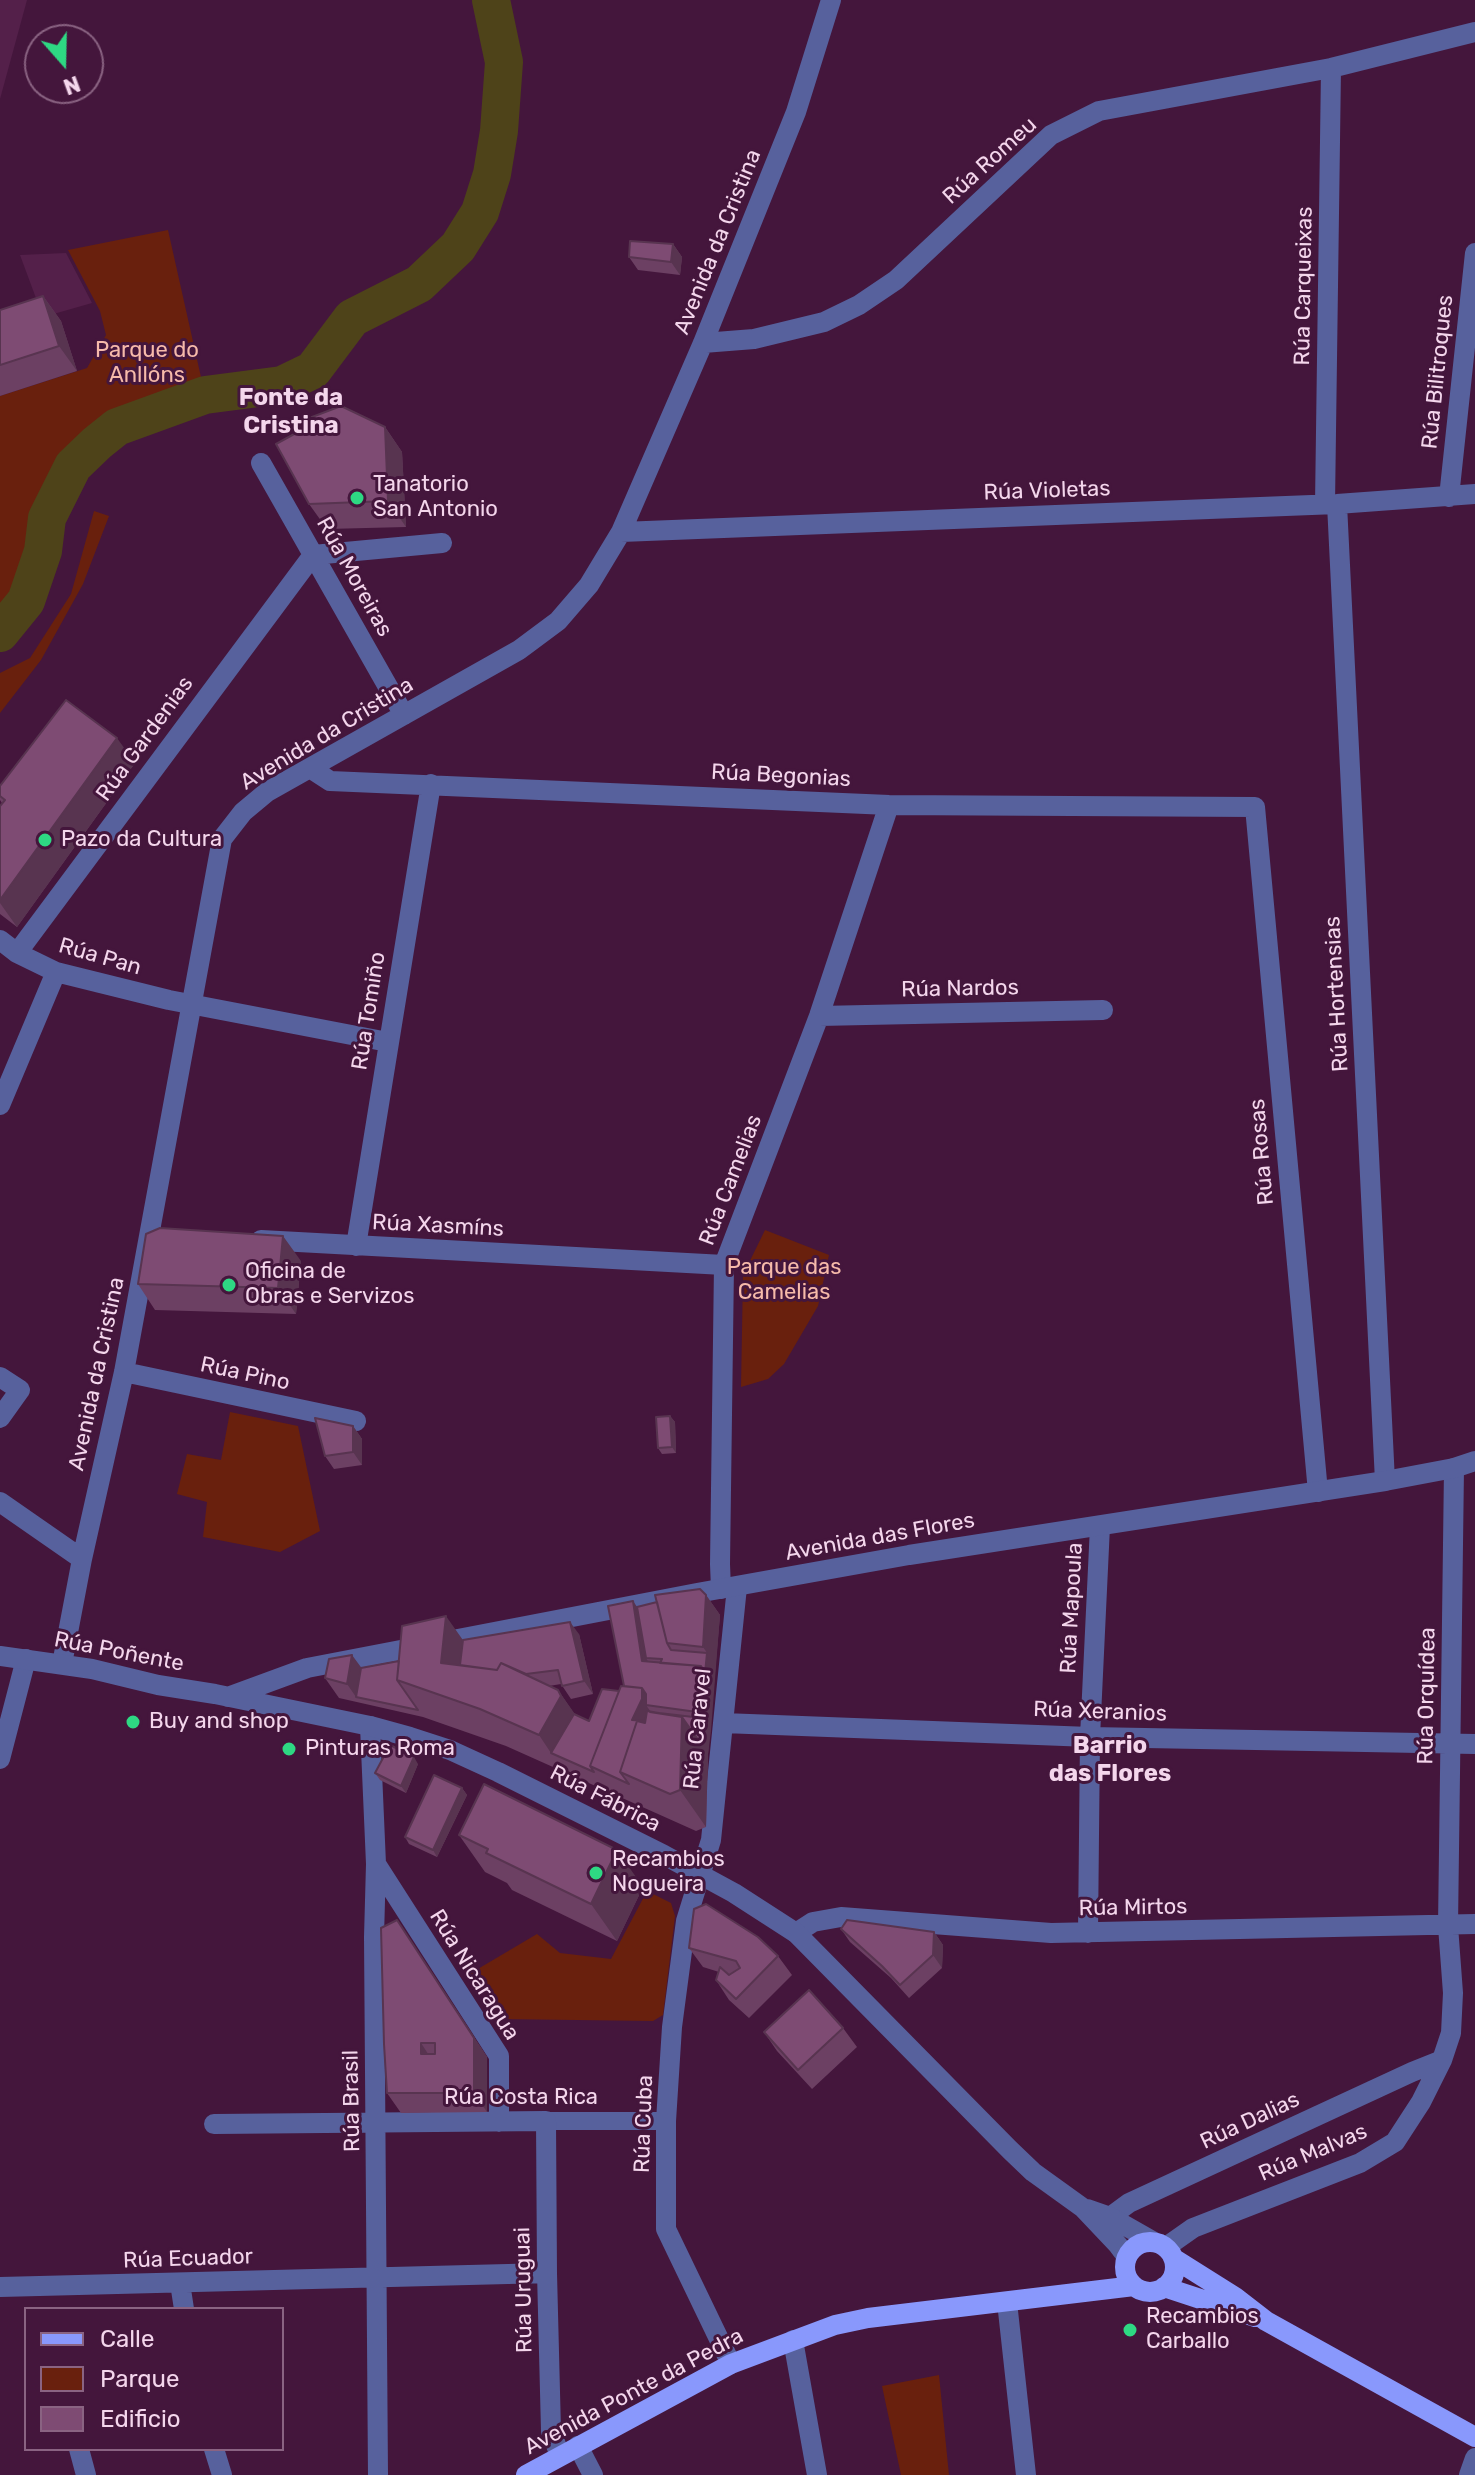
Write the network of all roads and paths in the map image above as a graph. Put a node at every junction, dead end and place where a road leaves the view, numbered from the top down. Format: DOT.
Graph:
graph roads {
  1 [pos="831,0"];
  2 [pos="1475,32"];
  3 [pos="1331,68"];
  4 [pos="1475,253"];
  5 [pos="703,343"];
  6 [pos="261,463"];
  7 [pos="1475,494"];
  8 [pos="1449,497"];
  9 [pos="1331,504"];
  10 [pos="621,532"];
  11 [pos="442,543"];
  12 [pos="313,555"];
  13 [pos="404,715"];
  14 [pos="310,768"];
  15 [pos="431,784"];
  16 [pos="889,805"];
  17 [pos="1255,807"];
  18 [pos="8,947"];
  19 [pos="56,972"];
  20 [pos="192,1005"];
  21 [pos="1103,1010"];
  22 [pos="819,1016"];
  23 [pos="388,1042"];
  24 [pos="0,1105"];
  25 [pos="246,1239"];
  26 [pos="356,1246"];
  27 [pos="724,1265"];
  28 [pos="124,1372"];
  29 [pos="0,1377"];
  30 [pos="0,1418"];
  31 [pos="356,1421"];
  32 [pos="1475,1461"];
  33 [pos="1454,1468"];
  34 [pos="1385,1481"];
  35 [pos="1318,1492"];
  36 [pos="0,1502"];
  37 [pos="1100,1526"];
  38 [pos="82,1559"];
  39 [pos="729,1588"];
  40 [pos="0,1656"];
  41 [pos="26,1659"];
  42 [pos="62,1664"];
  43 [pos="294,1672"];
  44 [pos="228,1697"];
  45 [pos="294,1712"];
  46 [pos="723,1723"];
  47 [pos="370,1726"];
  48 [pos="1090,1737"];
  49 [pos="1450,1744"];
  50 [pos="1475,1744"];
  51 [pos="0,1759"];
  52 [pos="376,1864"];
  53 [pos="699,1874"];
  54 [pos="1475,1924"];
  55 [pos="1448,1926"];
  56 [pos="796,1933"];
  57 [pos="1088,1933"];
  58 [pos="1442,2060"];
  59 [pos="1412,2072"];
  60 [pos="1421,2102"];
  61 [pos="546,2121"];
  62 [pos="666,2121"];
  63 [pos="499,2122"];
  64 [pos="214,2124"];
  65 [pos="376,2124"];
  66 [pos="1083,2208"];
  67 [pos="1110,2217"];
  68 [pos="1164,2249"];
  69 [pos="1126,2261"];
  70 [pos="547,2273"];
  71 [pos="377,2277"];
  72 [pos="180,2283"];
  73 [pos="1134,2286"];
  74 [pos="0,2287"];
  75 [pos="1164,2287"];
  76 [pos="1093,2290"];
  77 [pos="1007,2302"];
  78 [pos="184,2307"];
  79 [pos="1266,2321"];
  80 [pos="793,2340"];
  81 [pos="731,2364"];
  82 [pos="1475,2437"];
  83 [pos="80,2451"];
  84 [pos="215,2451"];
  85 [pos="569,2451"];
  86 [pos="1475,2458"];
  87 [pos="86,2475"];
  88 [pos="222,2475"];
  89 [pos="378,2475"];
  90 [pos="526,2475"];
  91 [pos="593,2475"];
  92 [pos="817,2475"];
  93 [pos="1026,2475"];
  94 [pos="1469,2475"];
  1 -- 5 [label="street, Avenida da Cristina"];
  2 -- 3 [label="street, Rúa Romeu"];
  3 -- 5 [label="street, Rúa Romeu"];
  3 -- 9 [label="street, Rúa Carqueixas"];
  4 -- 8 [label="street, Rúa Bilitroques"];
  5 -- 10 [label="street, Avenida da Cristina"];
  6 -- 12 [label="street, Rúa Moreiras"];
  7 -- 8 [label="street, Rúa Violetas"];
  8 -- 9 [label="street, Rúa Violetas"];
  9 -- 10 [label="street, Rúa Violetas"];
  9 -- 34 [label="street, Rúa Hortensias"];
  10 -- 13 [label="street, Avenida da Cristina"];
  11 -- 12 [label="street"];
  12 -- 13 [label="street, Rúa Moreiras"];
  12 -- 18 [label="street, Rúa Gardenias"];
  13 -- 14 [label="street, Avenida da Cristina"];
  14 -- 15 [label="street, Rúa Begonias"];
  14 -- 20 [label="street, Avenida da Cristina"];
  15 -- 16 [label="street, Rúa Begonias"];
  15 -- 23 [label="street, Rúa Tomiño"];
  16 -- 17 [label="street, Rúa Begonias"];
  16 -- 22 [label="street, Rúa Camelias"];
  17 -- 35 [label="street, Rúa Rosas"];
  18 -- 19 [label="street, Rúa Pan"];
  19 -- 20 [label="street, Rúa Pan"];
  19 -- 24 [label="street"];
  20 -- 23 [label="street, Rúa Pan"];
  20 -- 28 [label="street, Avenida da Cristina"];
  21 -- 22 [label="street, Rúa Nardos"];
  22 -- 27 [label="street, Rúa Camelias"];
  23 -- 26 [label="street, Rúa Tomiño"];
  25 -- 26 [label="street, Rúa Xasmíns"];
  26 -- 27 [label="street, Rúa Xasmíns"];
  27 -- 39 [label="street, Rúa Camelias"];
  28 -- 31 [label="street, Rúa Pino"];
  28 -- 38 [label="street, Avenida da Cristina"];
  29 -- 30 [label="street"];
  32 -- 33 [label="street, Avenida das Flores"];
  33 -- 34 [label="street, Avenida das Flores"];
  33 -- 49 [label="street, Rúa Orquídea"];
  34 -- 35 [label="street, Avenida das Flores"];
  35 -- 37 [label="street, Avenida das Flores"];
  36 -- 38 [label="street"];
  37 -- 39 [label="street, Avenida das Flores"];
  37 -- 48 [label="street, Rúa Mapoula"];
  38 -- 42 [label="street, Avenida da Cristina"];
  39 -- 43 [label="street, Avenida das Flores"];
  39 -- 46 [label="street, Rúa Caravel"];
  40 -- 41 [label="street, Rúa Poñente"];
  41 -- 42 [label="street, Rúa Poñente"];
  41 -- 51 [label="street"];
  42 -- 44 [label="street, Rúa Poñente"];
  43 -- 44 [label="street, Avenida das Flores"];
  43 -- 45 [label="street"];
  44 -- 45 [label="street, Rúa Fábrica"];
  45 -- 47 [label="street, Rúa Fábrica"];
  46 -- 48 [label="street, Rúa Xeranios"];
  46 -- 53 [label="street, Rúa Caravel"];
  47 -- 52 [label="street, Rúa Brasil"];
  47 -- 53 [label="street, Rúa Fábrica"];
  48 -- 49 [label="street, Rúa Xeranios"];
  48 -- 57 [label="street, Rúa Mapoula"];
  49 -- 50 [label="street, Rúa Xeranios"];
  49 -- 55 [label="street, Rúa Orquídea"];
  52 -- 63 [label="street, Rúa Nicaragua"];
  52 -- 65 [label="street, Rúa Brasil"];
  53 -- 56 [label="street, Rúa Fábrica"];
  53 -- 62 [label="street, Rúa Cuba"];
  54 -- 55 [label="street, Rúa Mirtos"];
  55 -- 57 [label="street, Rúa Mirtos"];
  55 -- 58 [label="street"];
  56 -- 57 [label="street, Rúa Mirtos"];
  56 -- 66 [label="street, Rúa Fábrica"];
  58 -- 59 [label="street, Rúa Dalias"];
  58 -- 60 [label="street, Rúa Malvas"];
  59 -- 60 [label="street"];
  59 -- 67 [label="street, Rúa Dalias"];
  60 -- 68 [label="street, Rúa Malvas"];
  61 -- 62 [label="street, Rúa Costa Rica"];
  61 -- 63 [label="street, Rúa Costa Rica"];
  61 -- 70 [label="street, Rúa Uruguai"];
  62 -- 81 [label="street, Rúa Cuba"];
  63 -- 65 [label="street, Rúa Costa Rica"];
  64 -- 65 [label="street, Rúa Costa Rica"];
  65 -- 71 [label="street, Rúa Brasil"];
  66 -- 67 [label="street, Rúa Fábrica"];
  66 -- 69 [label="street, Rúa Fábrica"];
  67 -- 68 [label="street, Rúa Fábrica"];
  68 -- 69 [label="main road"];
  68 -- 75 [label="main road"];
  68 -- 79 [label="main road"];
  69 -- 73 [label="main road"];
  69 -- 76 [label="main road"];
  70 -- 71 [label="street, Rúa Ecuador"];
  70 -- 85 [label="street, Rúa Uruguai"];
  71 -- 72 [label="street, Rúa Ecuador"];
  71 -- 89 [label="street, Rúa Brasil"];
  72 -- 74 [label="street, Rúa Ecuador"];
  72 -- 78 [label="street"];
  73 -- 75 [label="main road"];
  73 -- 76 [label="main road, Avenida Ponte da Pedra"];
  75 -- 79 [label="main road"];
  76 -- 77 [label="main road, Avenida Ponte da Pedra"];
  77 -- 80 [label="main road, Avenida Ponte da Pedra"];
  77 -- 93 [label="street"];
  79 -- 82 [label="main road"];
  80 -- 81 [label="main road, Avenida Ponte da Pedra"];
  80 -- 92 [label="street"];
  81 -- 85 [label="main road, Avenida Ponte da Pedra"];
  83 -- 87 [label="street"];
  84 -- 88 [label="street"];
  85 -- 90 [label="main road, Avenida Ponte da Pedra"];
  85 -- 91 [label="street, Rúa Uruguai"];
  86 -- 94 [label="street"];
}
